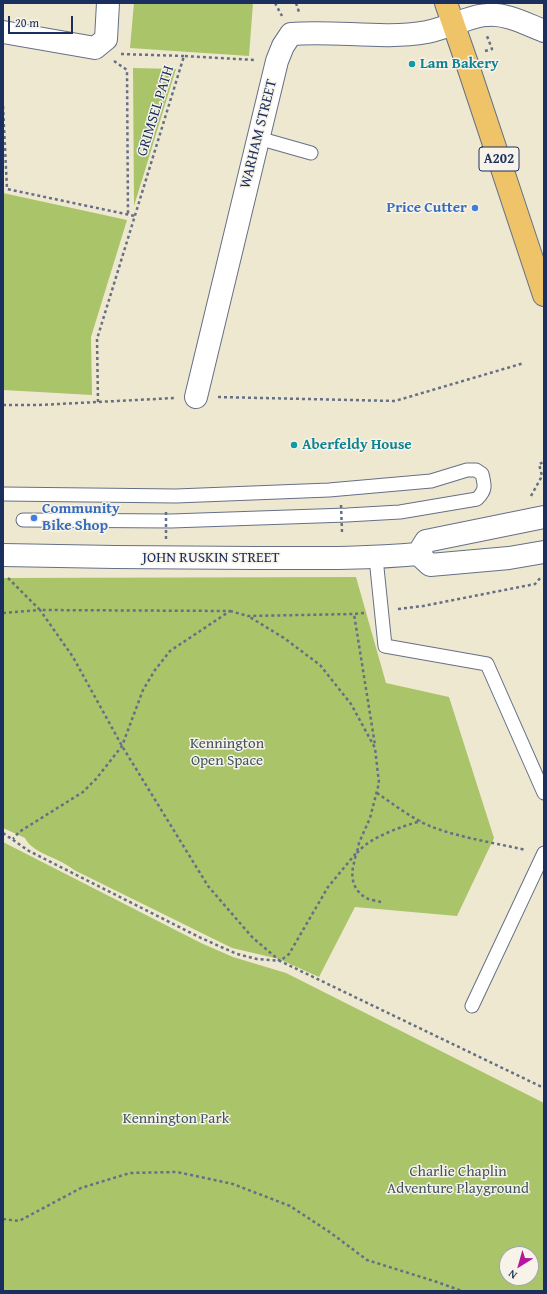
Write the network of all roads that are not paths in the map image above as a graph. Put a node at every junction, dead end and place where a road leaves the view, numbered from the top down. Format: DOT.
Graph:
graph roads {
  1 [pos="108,3"];
  2 [pos="446,3"];
  3 [pos="454,24"];
  4 [pos="544,31"];
  5 [pos="3,32"];
  6 [pos="258,138"];
  7 [pos="310,153"];
  8 [pos="544,295"];
  9 [pos="196,397"];
  10 [pos="3,494"];
  11 [pos="544,517"];
  12 [pos="23,520"];
  13 [pos="544,552"];
  14 [pos="418,554"];
  15 [pos="3,555"];
  16 [pos="376,558"];
  17 [pos="544,793"];
  18 [pos="544,853"];
  19 [pos="472,1006"];
  1 -- 5 [label="street"];
  2 -- 3 [label="highway, A202"];
  3 -- 4 [label="street"];
  3 -- 6 [label="street, WARHAM STREET"];
  3 -- 8 [label="highway, A202"];
  6 -- 7 [label="lane"];
  6 -- 9 [label="street, WARHAM STREET"];
  10 -- 12 [label="lane"];
  11 -- 14 [label="street"];
  13 -- 14 [label="street"];
  14 -- 16 [label="street, JOHN RUSKIN STREET"];
  15 -- 16 [label="street, JOHN RUSKIN STREET"];
  16 -- 17 [label="lane"];
  18 -- 19 [label="lane"];
}
